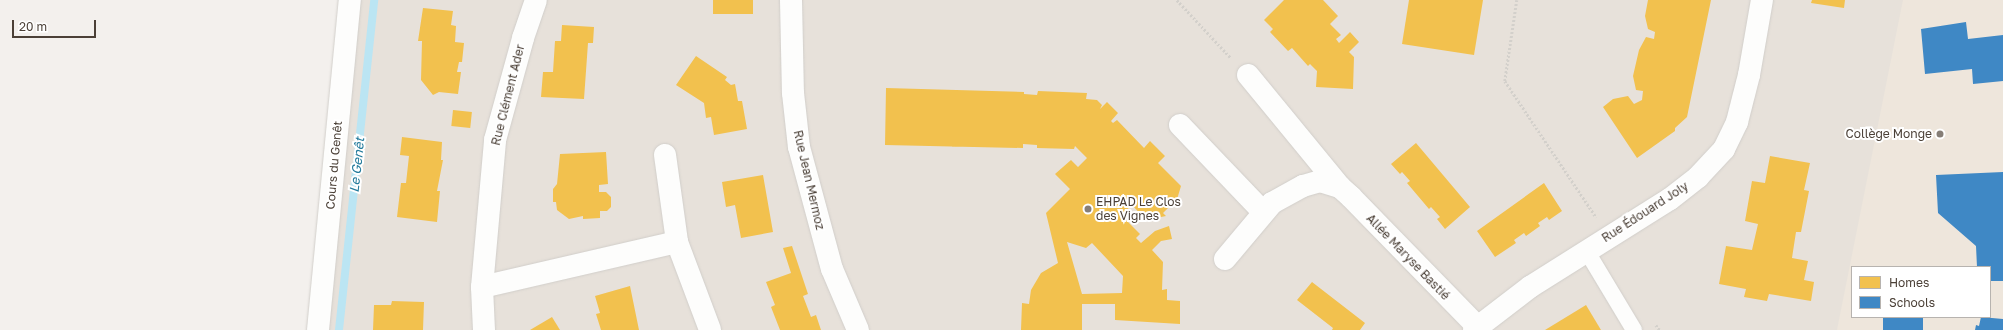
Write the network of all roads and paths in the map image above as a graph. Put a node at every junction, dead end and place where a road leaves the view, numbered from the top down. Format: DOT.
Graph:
graph roads {
  1 [pos="350,0"];
  2 [pos="536,0"];
  3 [pos="791,0"];
  4 [pos="1177,0"];
  5 [pos="1518,0"];
  6 [pos="1762,0"];
  7 [pos="1248,75"];
  8 [pos="1180,125"];
  9 [pos="665,156"];
  10 [pos="1340,187"];
  11 [pos="1263,212"];
  12 [pos="1609,236"];
  13 [pos="677,242"];
  14 [pos="1586,250"];
  15 [pos="1225,259"];
  16 [pos="482,287"];
  17 [pos="1652,318"];
  18 [pos="1476,328"];
  19 [pos="318,330"];
  20 [pos="484,330"];
  21 [pos="710,330"];
  22 [pos="858,330"];
  23 [pos="1634,330"];
  24 [pos="1660,330"];
  1 -- 19 [label="street, Cours du Genêt"];
  2 -- 16 [label="street, Rue Clément Ader"];
  3 -- 22 [label="street, Rue Jean Mermoz"];
  4 -- 7 [label="path"];
  5 -- 12 [label="path"];
  6 -- 12 [label="street, Rue Édouard Joly"];
  7 -- 10 [label="street, Allée Maryse Bastié"];
  8 -- 11 [label="street"];
  9 -- 13 [label="street"];
  10 -- 11 [label="street, Allée Maryse Bastié"];
  10 -- 18 [label="street, Allée Maryse Bastié"];
  11 -- 15 [label="street, Allée Maryse Bastié"];
  12 -- 14 [label="street, Rue Édouard Joly"];
  13 -- 16 [label="street"];
  13 -- 21 [label="street"];
  14 -- 18 [label="street, Rue Édouard Joly"];
  14 -- 23 [label="lane"];
  16 -- 20 [label="street, Rue Clément Ader"];
  17 -- 24 [label="path"];
}
